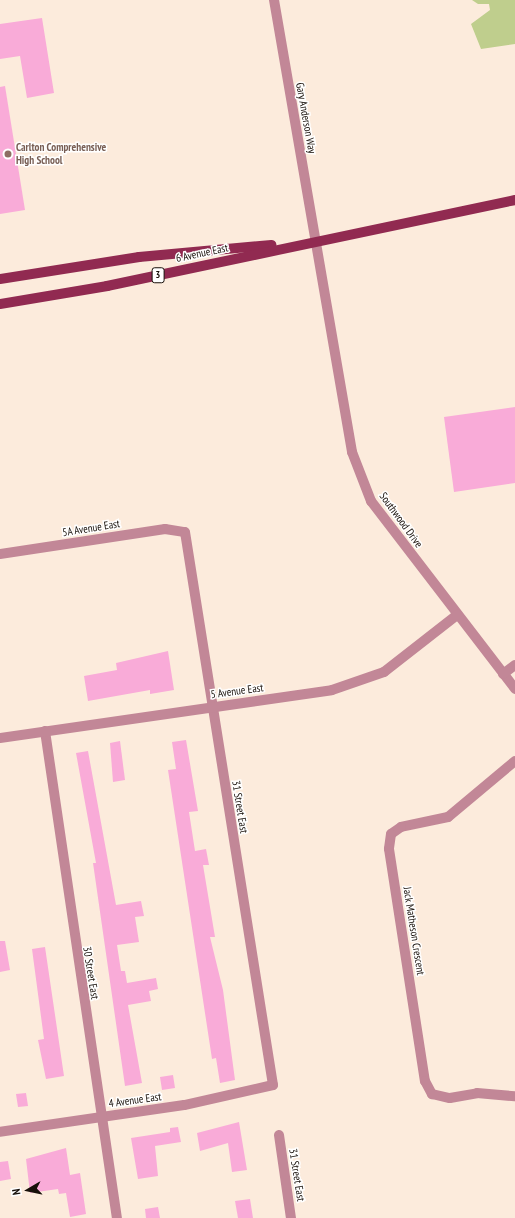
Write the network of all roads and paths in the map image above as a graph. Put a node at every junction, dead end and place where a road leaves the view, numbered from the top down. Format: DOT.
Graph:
graph roads {
  1 [pos="274,0"];
  2 [pos="515,200"];
  3 [pos="314,240"];
  4 [pos="0,278"];
  5 [pos="0,304"];
  6 [pos="185,532"];
  7 [pos="0,554"];
  8 [pos="457,615"];
  9 [pos="515,665"];
  10 [pos="503,674"];
  11 [pos="515,689"];
  12 [pos="211,706"];
  13 [pos="45,731"];
  14 [pos="0,738"];
  15 [pos="515,762"];
  16 [pos="273,1085"];
  17 [pos="515,1096"];
  18 [pos="102,1117"];
  19 [pos="0,1132"];
  20 [pos="278,1135"];
  21 [pos="117,1218"];
  22 [pos="291,1218"];
  1 -- 3 [label="street, Gary Anderson Way"];
  2 -- 3 [label="main road, 6 Avenue East / 3"];
  3 -- 4 [label="main road, 6 Avenue East / 3"];
  3 -- 5 [label="main road, 6 Avenue East / 3"];
  3 -- 8 [label="street, Southwood Drive"];
  6 -- 7 [label="street, 5A Avenue East"];
  6 -- 12 [label="street, 31 Street East"];
  8 -- 10 [label="street, Southwood Drive"];
  8 -- 12 [label="street, 5 Avenue East"];
  9 -- 10 [label="street"];
  10 -- 11 [label="street, Southwood Drive"];
  12 -- 13 [label="street, 5 Avenue East"];
  12 -- 16 [label="street, 31 Street East"];
  13 -- 14 [label="street, 5 Avenue East"];
  13 -- 18 [label="street, 30 Street East"];
  15 -- 17 [label="street, Jack Matheson Crescent"];
  16 -- 18 [label="street, 4 Avenue East"];
  18 -- 19 [label="street, 4 Avenue East"];
  18 -- 21 [label="street, 30 Street East"];
  20 -- 22 [label="street, 31 Street East"];
}
